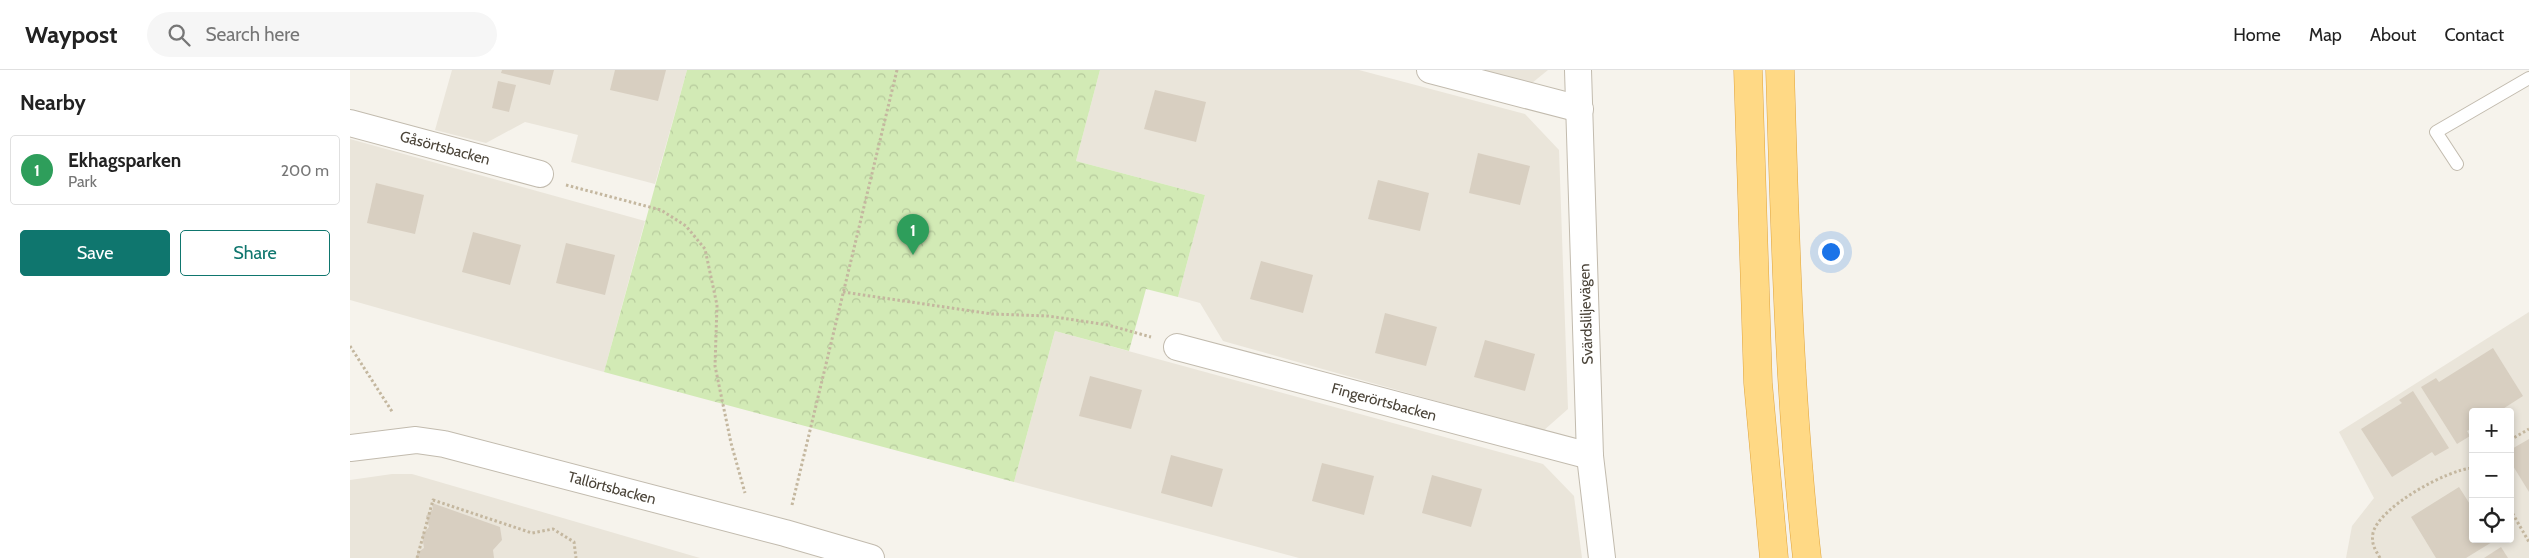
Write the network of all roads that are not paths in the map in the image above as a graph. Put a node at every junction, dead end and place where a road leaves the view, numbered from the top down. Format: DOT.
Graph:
graph roads {
  1 [pos="1430,70"];
  2 [pos="1578,70"];
  3 [pos="1748,70"];
  4 [pos="1780,70"];
  5 [pos="2529,78"];
  6 [pos="1580,109"];
  7 [pos="350,123"];
  8 [pos="2457,164"];
  9 [pos="540,174"];
  10 [pos="1177,346"];
  11 [pos="350,446"];
  12 [pos="1590,456"];
  13 [pos="871,558"];
  14 [pos="1602,558"];
  15 [pos="1774,558"];
  16 [pos="1807,558"];
  1 -- 6 [label="street"];
  2 -- 6 [label="street, Svärdsliljevägen"];
  3 -- 15 [label="highway"];
  4 -- 16 [label="highway"];
  5 -- 8 [label="lane"];
  6 -- 12 [label="street, Svärdsliljevägen"];
  7 -- 9 [label="street, Gåsörtsbacken"];
  10 -- 12 [label="street, Fingerörtsbacken"];
  11 -- 13 [label="street, Tallörtsbacken"];
  12 -- 14 [label="street, Svärdsliljevägen"];
}
